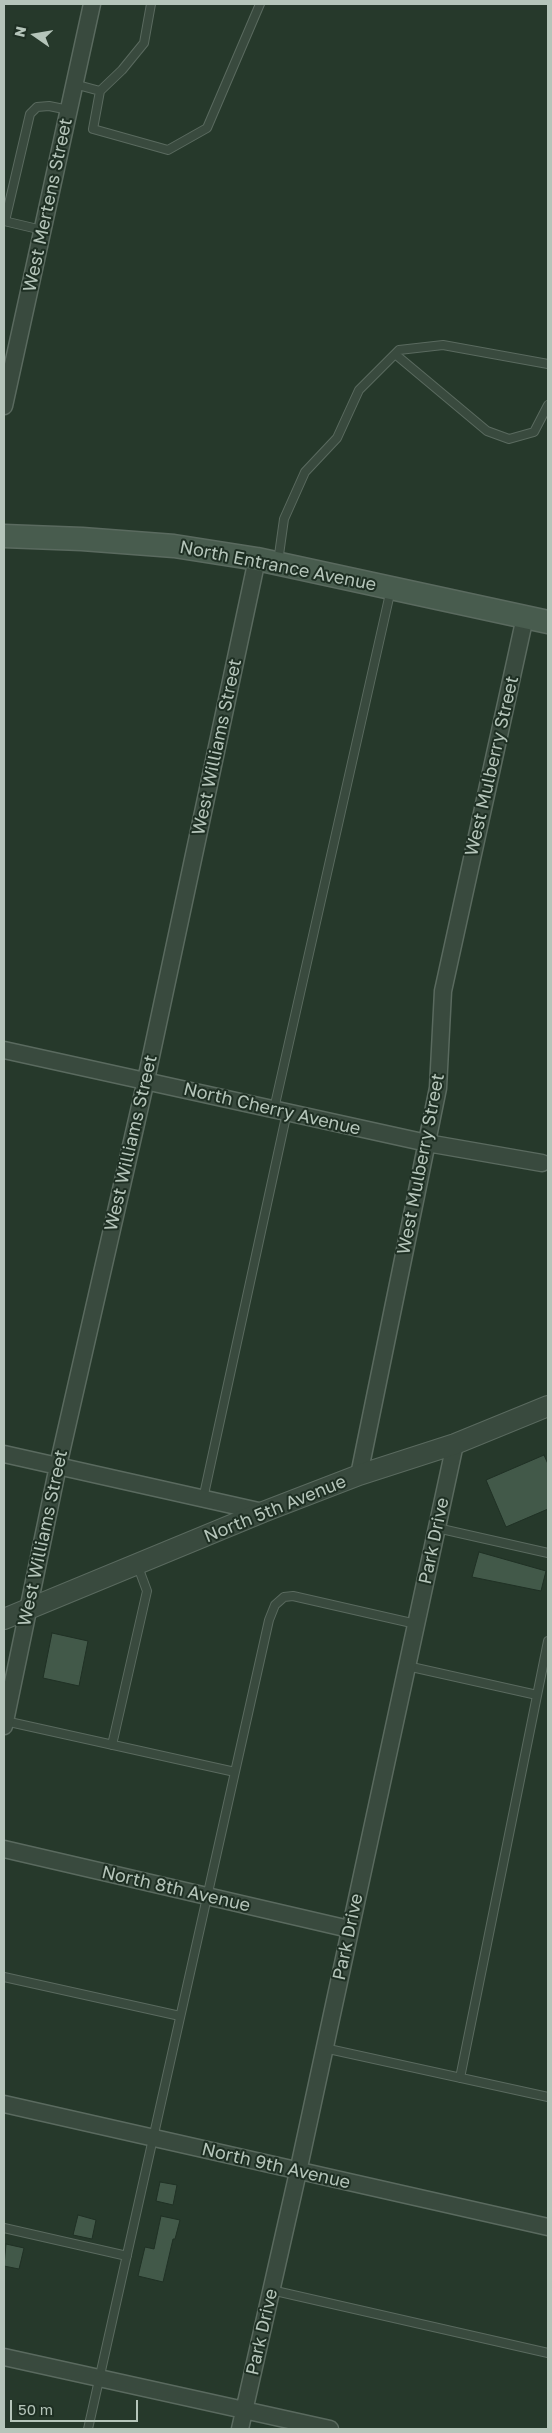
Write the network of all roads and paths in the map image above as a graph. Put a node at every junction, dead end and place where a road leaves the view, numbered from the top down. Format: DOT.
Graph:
graph roads {
  1 [pos="92,4"];
  2 [pos="151,4"];
  3 [pos="260,4"];
  4 [pos="74,84"];
  5 [pos="100,91"];
  6 [pos="69,110"];
  7 [pos="4,221"];
  8 [pos="42,230"];
  9 [pos="395,354"];
  10 [pos="548,364"];
  11 [pos="548,405"];
  12 [pos="4,406"];
  13 [pos="4,536"];
  14 [pos="267,561"];
  15 [pos="392,588"];
  16 [pos="526,617"];
  17 [pos="548,622"];
  18 [pos="4,1051"];
  19 [pos="146,1080"];
  20 [pos="280,1111"];
  21 [pos="427,1143"];
  22 [pos="545,1160"];
  23 [pos="548,1406"];
  24 [pos="455,1444"];
  25 [pos="4,1454"];
  26 [pos="58,1466"];
  27 [pos="359,1475"];
  28 [pos="203,1499"];
  29 [pos="264,1512"];
  30 [pos="437,1528"];
  31 [pos="548,1553"];
  32 [pos="138,1564"];
  33 [pos="29,1608"];
  34 [pos="4,1619"];
  35 [pos="416,1624"];
  36 [pos="548,1641"];
  37 [pos="407,1666"];
  38 [pos="537,1695"];
  39 [pos="4,1724"];
  40 [pos="112,1744"];
  41 [pos="235,1772"];
  42 [pos="4,1849"];
  43 [pos="207,1896"];
  44 [pos="349,1930"];
  45 [pos="4,1977"];
  46 [pos="180,2016"];
  47 [pos="324,2048"];
  48 [pos="460,2078"];
  49 [pos="548,2097"];
  50 [pos="4,2104"];
  51 [pos="153,2138"];
  52 [pos="298,2172"];
  53 [pos="548,2227"];
  54 [pos="4,2228"];
  55 [pos="127,2256"];
  56 [pos="271,2290"];
  57 [pos="548,2353"];
  58 [pos="4,2357"];
  59 [pos="100,2378"];
  60 [pos="244,2410"];
  61 [pos="88,2429"];
  62 [pos="240,2429"];
  63 [pos="330,2429"];
  1 -- 4 [label="street, West Mertens Street"];
  2 -- 5 [label="lane"];
  3 -- 5 [label="lane"];
  4 -- 5 [label="lane"];
  4 -- 6 [label="street, West Mertens Street"];
  6 -- 7 [label="lane"];
  6 -- 8 [label="street, West Mertens Street"];
  7 -- 8 [label="lane"];
  8 -- 12 [label="street, West Mertens Street"];
  9 -- 10 [label="lane"];
  9 -- 11 [label="lane"];
  9 -- 14 [label="lane"];
  13 -- 14 [label="main road, North Entrance Avenue"];
  14 -- 15 [label="main road, North Entrance Avenue"];
  14 -- 19 [label="street, West Williams Street"];
  15 -- 16 [label="main road, North Entrance Avenue"];
  15 -- 20 [label="lane"];
  16 -- 17 [label="main road, North Entrance Avenue"];
  16 -- 21 [label="street, West Mulberry Street"];
  18 -- 19 [label="street, North Cherry Avenue"];
  19 -- 20 [label="street, North Cherry Avenue"];
  19 -- 26 [label="street, West Williams Street"];
  20 -- 21 [label="street, North Cherry Avenue"];
  20 -- 28 [label="lane"];
  21 -- 22 [label="street, North Cherry Avenue"];
  21 -- 27 [label="street, West Mulberry Street"];
  23 -- 24 [label="street, North 5th Avenue"];
  24 -- 27 [label="street, North 5th Avenue"];
  24 -- 30 [label="street, Park Drive"];
  25 -- 26 [label="street"];
  26 -- 28 [label="street"];
  26 -- 33 [label="street, West Williams Street"];
  27 -- 29 [label="street, North 5th Avenue"];
  28 -- 29 [label="street"];
  29 -- 32 [label="street, North 5th Avenue"];
  30 -- 31 [label="lane"];
  30 -- 35 [label="street, Park Drive"];
  32 -- 33 [label="street, North 5th Avenue"];
  32 -- 40 [label="lane"];
  33 -- 34 [label="street, North 5th Avenue"];
  33 -- 39 [label="street, West Williams Street"];
  35 -- 37 [label="street, Park Drive"];
  35 -- 41 [label="lane"];
  36 -- 38 [label="lane"];
  37 -- 38 [label="lane"];
  37 -- 44 [label="street, Park Drive"];
  38 -- 48 [label="lane"];
  39 -- 40 [label="lane"];
  40 -- 41 [label="lane"];
  41 -- 43 [label="lane"];
  42 -- 43 [label="street, North 8th Avenue"];
  43 -- 44 [label="street, North 8th Avenue"];
  43 -- 46 [label="lane"];
  44 -- 47 [label="street, Park Drive"];
  45 -- 46 [label="lane"];
  46 -- 51 [label="lane"];
  47 -- 48 [label="lane"];
  47 -- 52 [label="street, Park Drive"];
  48 -- 49 [label="lane"];
  50 -- 51 [label="street, North 9th Avenue"];
  51 -- 52 [label="street, North 9th Avenue"];
  51 -- 55 [label="lane"];
  52 -- 53 [label="street, North 9th Avenue"];
  52 -- 56 [label="street, Park Drive"];
  54 -- 55 [label="lane"];
  55 -- 59 [label="lane"];
  56 -- 57 [label="lane"];
  56 -- 60 [label="street, Park Drive"];
  58 -- 59 [label="street"];
  59 -- 60 [label="street"];
  59 -- 61 [label="lane"];
  60 -- 62 [label="street, Park Drive"];
  60 -- 63 [label="street"];
}
